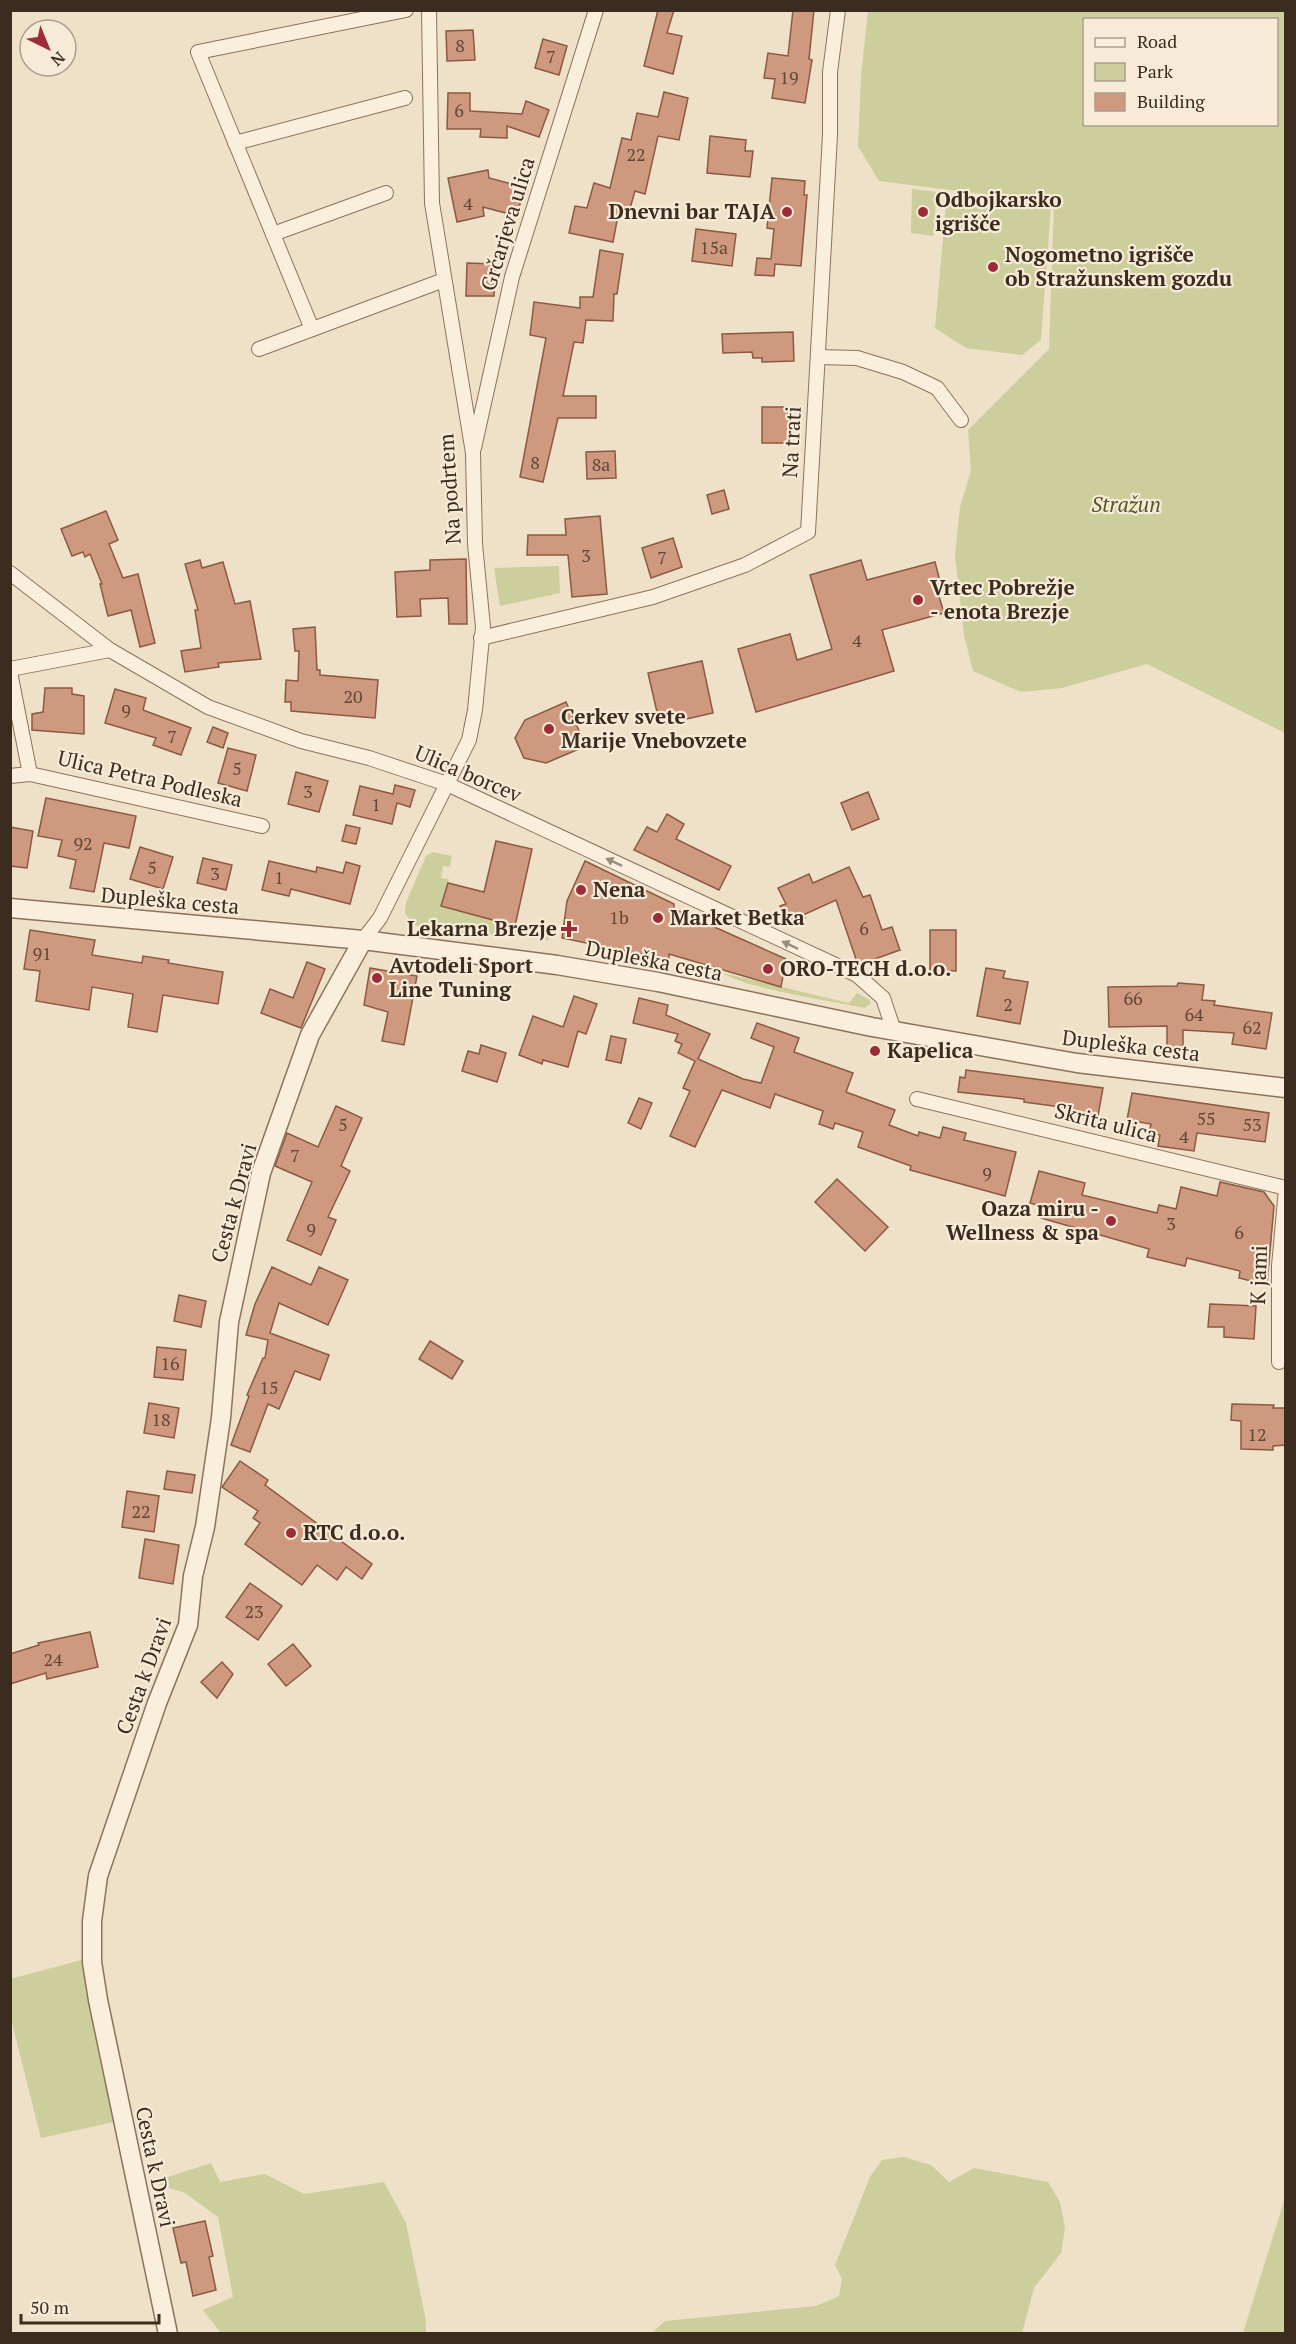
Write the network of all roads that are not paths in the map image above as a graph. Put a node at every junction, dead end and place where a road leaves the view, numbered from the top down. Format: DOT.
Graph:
graph roads {
  1 [pos="406,10"];
  2 [pos="429,10"];
  3 [pos="596,10"];
  4 [pos="838,10"];
  5 [pos="405,98"];
  6 [pos="235,142"];
  7 [pos="386,194"];
  8 [pos="273,234"];
  9 [pos="444,280"];
  10 [pos="312,329"];
  11 [pos="259,350"];
  12 [pos="818,357"];
  13 [pos="961,420"];
  14 [pos="473,453"];
  15 [pos="10,573"];
  16 [pos="482,638"];
  17 [pos="110,650"];
  18 [pos="10,670"];
  19 [pos="30,774"];
  20 [pos="10,776"];
  21 [pos="447,784"];
  22 [pos="262,826"];
  23 [pos="10,908"];
  24 [pos="363,940"];
  25 [pos="894,1030"];
  26 [pos="1286,1088"];
  27 [pos="918,1098"];
  28 [pos="1286,1189"];
  29 [pos="1279,1362"];
  30 [pos="168,2334"];
  1 -- 6 [label="street"];
  2 -- 9 [label="street, Na podrtem"];
  3 -- 14 [label="street, Grčarjeva ulica"];
  4 -- 12 [label="street, Na trati"];
  5 -- 6 [label="street"];
  6 -- 8 [label="street"];
  7 -- 8 [label="street"];
  8 -- 10 [label="street"];
  9 -- 10 [label="street"];
  9 -- 14 [label="street, Na podrtem"];
  10 -- 11 [label="street"];
  12 -- 13 [label="street"];
  12 -- 16 [label="street, Na trati"];
  14 -- 16 [label="street, Na podrtem"];
  15 -- 17 [label="street, Ulica borcev"];
  16 -- 21 [label="street, Na podrtem"];
  17 -- 18 [label="street, Ulica Petra Podleska"];
  17 -- 21 [label="street, Ulica borcev"];
  18 -- 19 [label="street, Ulica Petra Podleska"];
  19 -- 20 [label="street, Ulica Petra Podleska"];
  19 -- 22 [label="street, Ulica Petra Podleska"];
  21 -- 24 [label="street, Na podrtem"];
  25 -- 21 [label="street, Ulica borcev, one-way"];
  23 -- 24 [label="street, Dupleška cesta"];
  24 -- 25 [label="street, Dupleška cesta"];
  24 -- 30 [label="street, Cesta k Dravi"];
  25 -- 26 [label="street, Dupleška cesta"];
  27 -- 28 [label="street, Skrita ulica"];
  28 -- 29 [label="street, K jami"];
}
